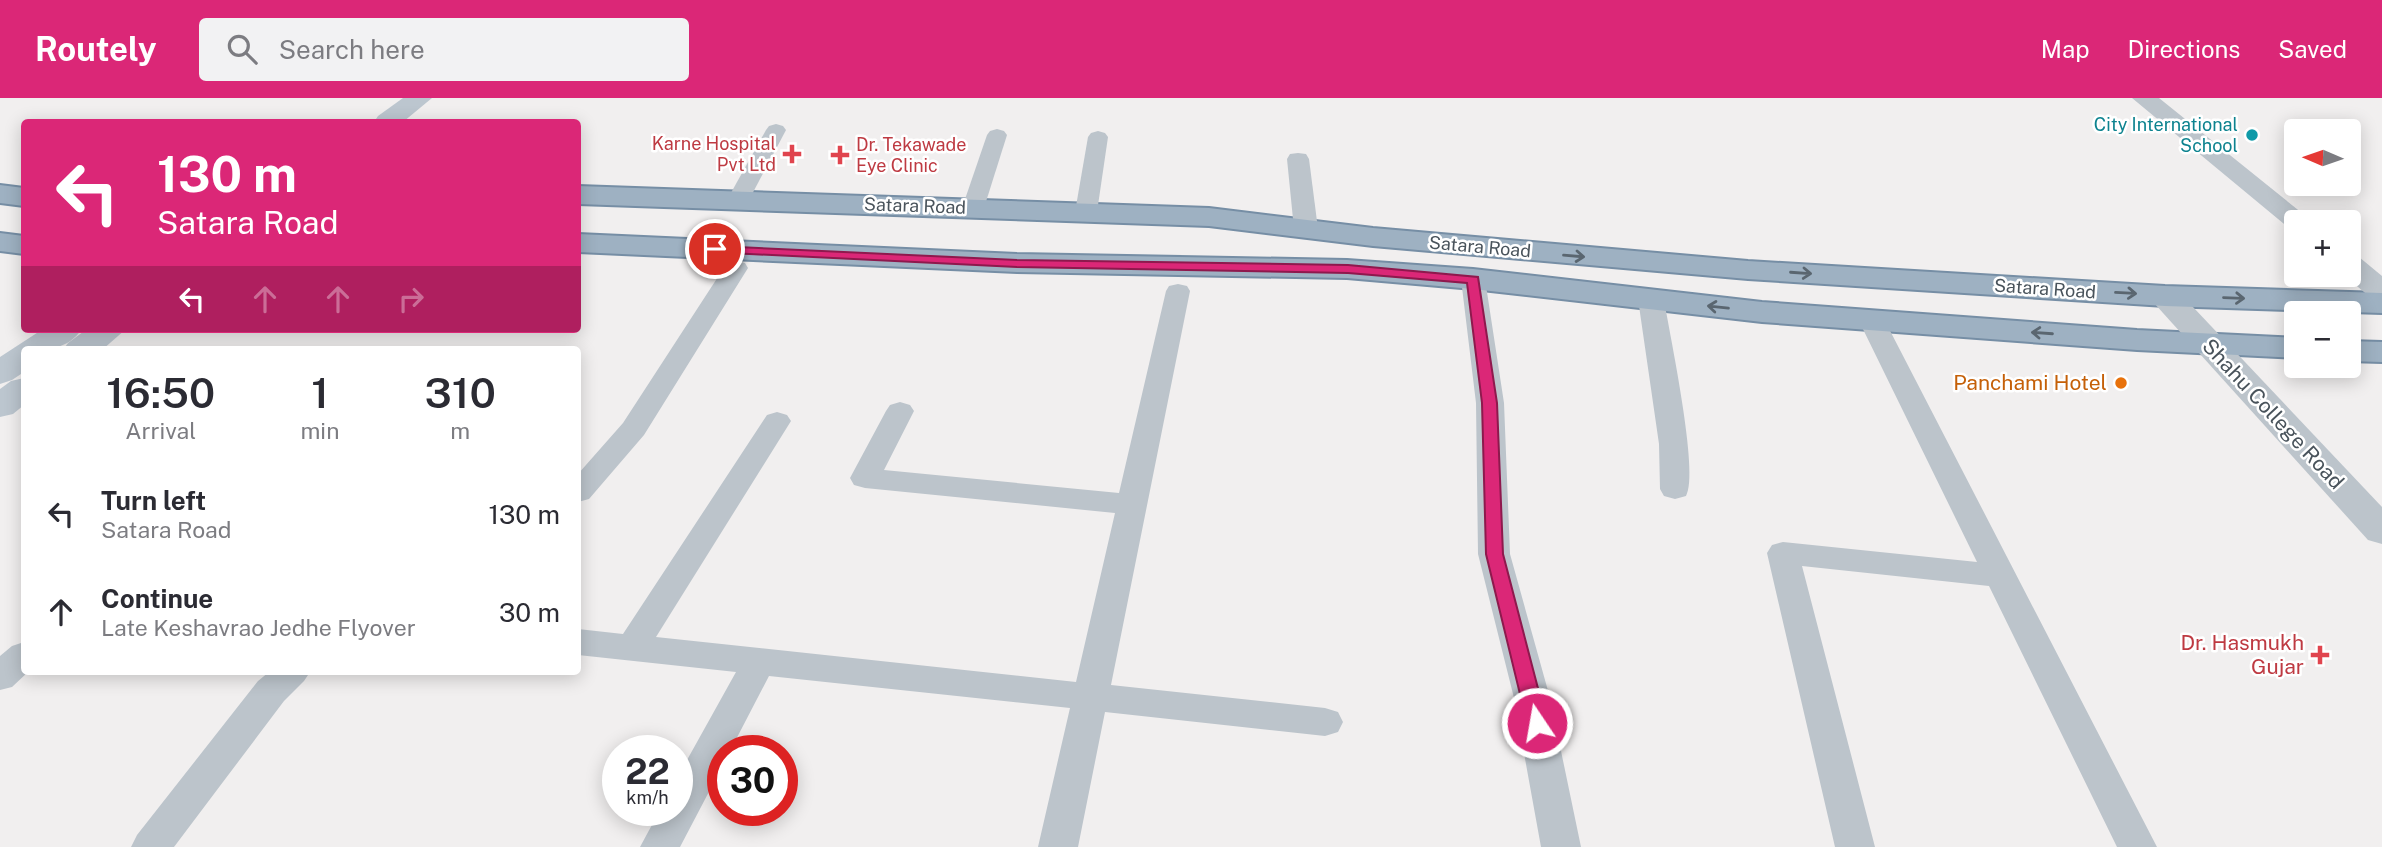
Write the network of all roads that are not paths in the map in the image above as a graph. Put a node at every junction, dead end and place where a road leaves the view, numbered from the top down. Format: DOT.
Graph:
graph roads {
  1 [pos="419,98"];
  2 [pos="2144,98"];
  3 [pos="391,119"];
  4 [pos="776,130"];
  5 [pos="997,135"];
  6 [pos="1098,137"];
  7 [pos="1298,159"];
  8 [pos="0,175"];
  9 [pos="21,178"];
  10 [pos="0,194"];
  11 [pos="581,195"];
  12 [pos="21,197"];
  13 [pos="738,200"];
  14 [pos="973,208"];
  15 [pos="2284,210"];
  16 [pos="581,211"];
  17 [pos="1086,212"];
  18 [pos="0,223"];
  19 [pos="21,225"];
  20 [pos="1306,229"];
  21 [pos="1373,237"];
  22 [pos="0,242"];
  23 [pos="581,243"];
  24 [pos="21,244"];
  25 [pos="581,260"];
  26 [pos="736,268"];
  27 [pos="1348,269"];
  28 [pos="2361,274"];
  29 [pos="1473,279"];
  30 [pos="1178,291"];
  31 [pos="2382,291"];
  32 [pos="2165,296"];
  33 [pos="1650,299"];
  34 [pos="2382,303"];
  35 [pos="1872,321"];
  36 [pos="59,333"];
  37 [pos="104,333"];
  38 [pos="2208,344"];
  39 [pos="40,346"];
  40 [pos="86,346"];
  41 [pos="2284,347"];
  42 [pos="2361,351"];
  43 [pos="2382,352"];
  44 [pos="21,358"];
  45 [pos="0,373"];
  46 [pos="21,391"];
  47 [pos="0,406"];
  48 [pos="900,411"];
  49 [pos="777,421"];
  50 [pos="581,489"];
  51 [pos="1675,489"];
  52 [pos="1133,505"];
  53 [pos="2382,531"];
  54 [pos="2001,576"];
  55 [pos="581,642"];
  56 [pos="632,648"];
  57 [pos="21,658"];
  58 [pos="760,660"];
  59 [pos="289,675"];
  60 [pos="0,677"];
  61 [pos="1093,697"];
  62 [pos="1325,722"];
  63 [pos="151,847"];
  64 [pos="660,847"];
  65 [pos="1059,847"];
  66 [pos="1561,847"];
  67 [pos="1855,847"];
  68 [pos="2137,847"];
  1 -- 3 [label="main road"];
  2 -- 15 [label="street"];
  4 -- 13 [label="street"];
  5 -- 14 [label="street"];
  6 -- 17 [label="street"];
  7 -- 20 [label="street"];
  8 -- 9 [label="highway"];
  10 -- 12 [label="highway"];
  11 -- 13 [label="highway, Satara Road"];
  13 -- 14 [label="highway, Satara Road"];
  14 -- 17 [label="highway, Satara Road"];
  16 -- 21 [label="highway"];
  17 -- 20 [label="highway, Satara Road"];
  18 -- 19 [label="highway"];
  20 -- 21 [label="highway, Satara Road"];
  21 -- 32 [label="highway, Satara Road, one-way"];
  22 -- 24 [label="highway"];
  23 -- 27 [label="highway"];
  25 -- 26 [label="highway"];
  26 -- 30 [label="highway"];
  26 -- 50 [label="street"];
  27 -- 29 [label="highway, Satara Road"];
  27 -- 30 [label="highway"];
  28 -- 31 [label="street"];
  29 -- 33 [label="highway, Satara Road"];
  29 -- 66 [label="street"];
  30 -- 52 [label="street"];
  32 -- 34 [label="highway, Satara Road, one-way"];
  32 -- 38 [label="street, Shahu College Road"];
  35 -- 33 [label="highway, Satara Road, one-way"];
  33 -- 51 [label="street"];
  38 -- 35 [label="highway, Satara Road, one-way"];
  35 -- 54 [label="street"];
  36 -- 39 [label="main road"];
  37 -- 40 [label="main road"];
  38 -- 41 [label="highway, Satara Road"];
  38 -- 53 [label="street, Shahu College Road"];
  42 -- 43 [label="highway"];
  44 -- 45 [label="main road"];
  46 -- 47 [label="main road"];
  48 -- 52 [label="street"];
  49 -- 56 [label="street"];
  52 -- 61 [label="street"];
  54 -- 67 [label="street"];
  54 -- 68 [label="street"];
  55 -- 56 [label="street"];
  56 -- 58 [label="street"];
  57 -- 60 [label="street"];
  58 -- 61 [label="street"];
  58 -- 64 [label="street"];
  59 -- 63 [label="street"];
  61 -- 62 [label="street"];
  61 -- 65 [label="street"];
}
